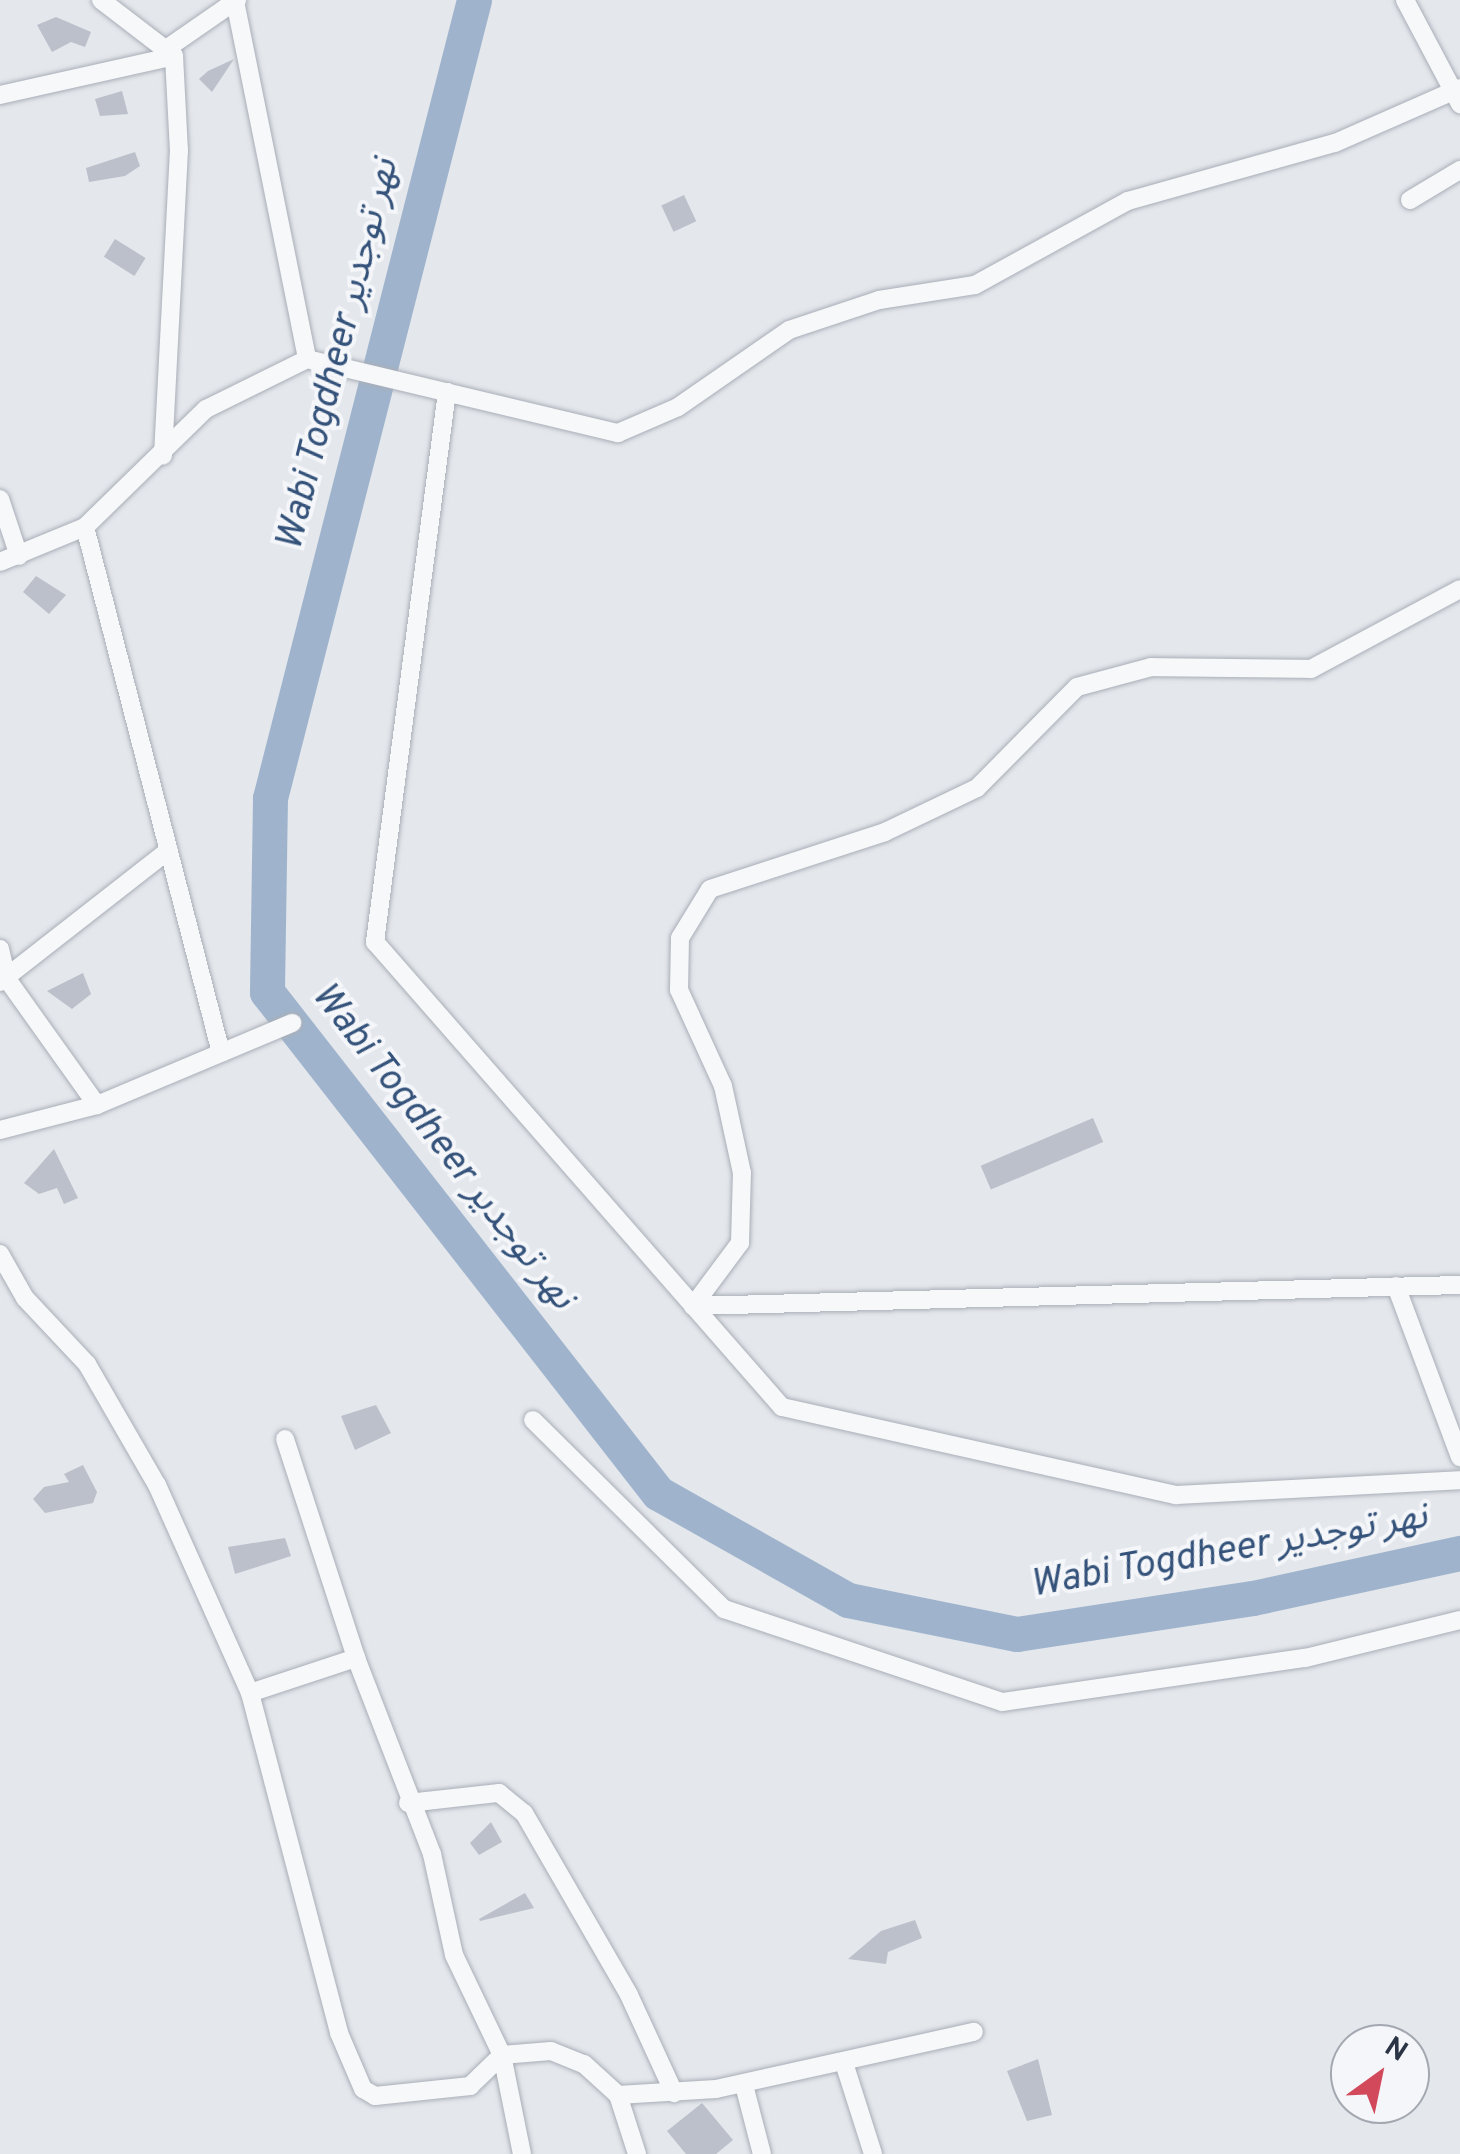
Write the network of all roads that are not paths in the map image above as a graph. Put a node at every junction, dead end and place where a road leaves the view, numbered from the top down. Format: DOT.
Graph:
graph roads {
  1 [pos="101,0"];
  2 [pos="1405,0"];
  3 [pos="236,1"];
  4 [pos="171,52"];
  5 [pos="0,95"];
  6 [pos="1458,95"];
  7 [pos="1460,170"];
  8 [pos="1410,200"];
  9 [pos="308,359"];
  10 [pos="448,392"];
  11 [pos="163,456"];
  12 [pos="0,499"];
  13 [pos="85,527"];
  14 [pos="19,556"];
  15 [pos="0,562"];
  16 [pos="1460,588"];
  17 [pos="168,850"];
  18 [pos="0,949"];
  19 [pos="3,981"];
  20 [pos="292,1024"];
  21 [pos="221,1054"];
  22 [pos="97,1105"];
  23 [pos="0,1130"];
  24 [pos="0,1254"];
  25 [pos="1460,1284"];
  26 [pos="1396,1286"];
  27 [pos="694,1306"];
  28 [pos="533,1420"];
  29 [pos="285,1439"];
  30 [pos="1460,1457"];
  31 [pos="1460,1480"];
  32 [pos="1460,1620"];
  33 [pos="356,1658"];
  34 [pos="250,1693"];
  35 [pos="408,1803"];
  36 [pos="974,2032"];
  37 [pos="502,2055"];
  38 [pos="845,2066"];
  39 [pos="744,2086"];
  40 [pos="674,2093"];
  41 [pos="618,2095"];
  42 [pos="522,2154"];
  43 [pos="637,2154"];
  44 [pos="762,2154"];
  45 [pos="873,2154"];
  1 -- 4 [label="street"];
  2 -- 6 [label="street"];
  3 -- 4 [label="street"];
  3 -- 9 [label="street"];
  4 -- 5 [label="street"];
  4 -- 11 [label="street"];
  6 -- 10 [label="street"];
  7 -- 8 [label="street"];
  9 -- 10 [label="street"];
  9 -- 11 [label="street"];
  10 -- 27 [label="street"];
  11 -- 13 [label="street"];
  12 -- 14 [label="street"];
  13 -- 14 [label="street"];
  13 -- 17 [label="street"];
  14 -- 15 [label="street"];
  16 -- 27 [label="street"];
  17 -- 19 [label="street"];
  17 -- 21 [label="street"];
  18 -- 19 [label="street"];
  19 -- 22 [label="street"];
  20 -- 21 [label="street"];
  21 -- 22 [label="street"];
  22 -- 23 [label="street"];
  24 -- 34 [label="street"];
  25 -- 26 [label="street"];
  26 -- 27 [label="street"];
  26 -- 30 [label="street"];
  27 -- 31 [label="street"];
  28 -- 32 [label="street"];
  29 -- 33 [label="street"];
  33 -- 34 [label="street"];
  33 -- 35 [label="street"];
  34 -- 37 [label="street"];
  35 -- 37 [label="street"];
  35 -- 40 [label="street"];
  36 -- 38 [label="street"];
  37 -- 41 [label="street"];
  37 -- 42 [label="street"];
  38 -- 39 [label="street"];
  38 -- 45 [label="street"];
  39 -- 40 [label="street"];
  39 -- 44 [label="street"];
  40 -- 41 [label="street"];
  41 -- 43 [label="street"];
}
